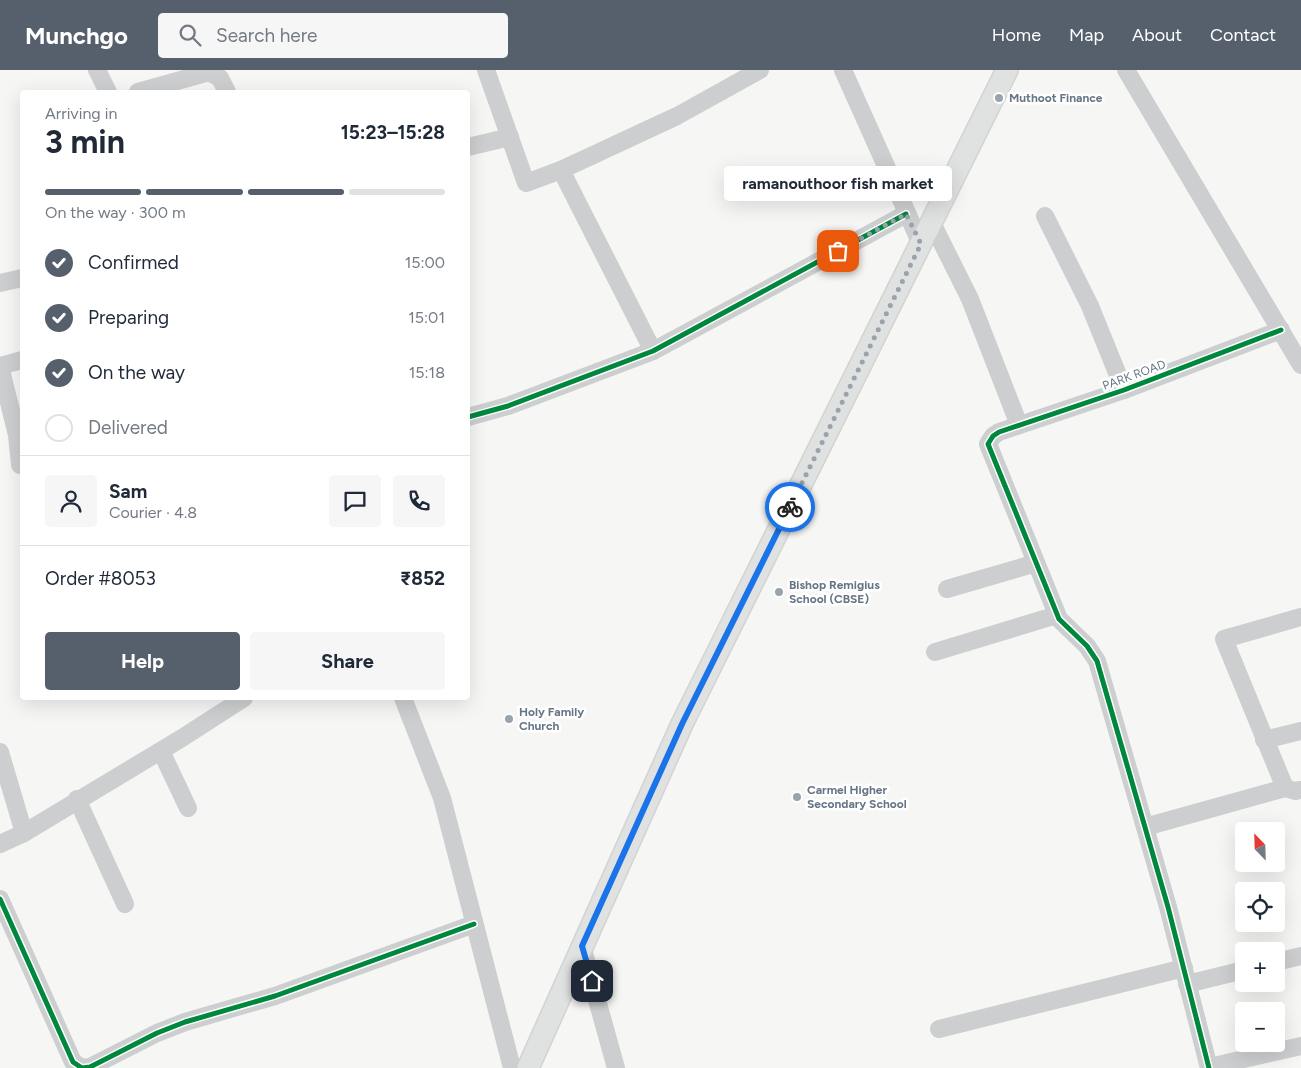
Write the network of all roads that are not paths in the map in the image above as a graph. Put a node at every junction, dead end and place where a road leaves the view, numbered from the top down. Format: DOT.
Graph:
graph roads {
  1 [pos="96,70"];
  2 [pos="486,70"];
  3 [pos="760,70"];
  4 [pos="845,70"];
  5 [pos="1007,70"];
  6 [pos="1126,70"];
  7 [pos="107,90"];
  8 [pos="145,90"];
  9 [pos="226,90"];
  10 [pos="510,137"];
  11 [pos="470,147"];
  12 [pos="561,170"];
  13 [pos="906,214"];
  14 [pos="1044,216"];
  15 [pos="931,221"];
  16 [pos="921,244"];
  17 [pos="20,278"];
  18 [pos="0,283"];
  19 [pos="1281,330"];
  20 [pos="653,351"];
  21 [pos="20,361"];
  22 [pos="1301,365"];
  23 [pos="0,366"];
  24 [pos="1124,390"];
  25 [pos="470,416"];
  26 [pos="1019,425"];
  27 [pos="20,465"];
  28 [pos="1036,563"];
  29 [pos="947,588"];
  30 [pos="1057,615"];
  31 [pos="1301,617"];
  32 [pos="935,652"];
  33 [pos="237,700"];
  34 [pos="404,700"];
  35 [pos="1301,731"];
  36 [pos="1264,740"];
  37 [pos="161,751"];
  38 [pos="0,752"];
  39 [pos="1293,789"];
  40 [pos="77,799"];
  41 [pos="188,808"];
  42 [pos="1145,827"];
  43 [pos="24,833"];
  44 [pos="0,844"];
  45 [pos="0,899"];
  46 [pos="126,904"];
  47 [pos="474,924"];
  48 [pos="582,946"];
  49 [pos="1301,956"];
  50 [pos="1285,960"];
  51 [pos="1235,971"];
  52 [pos="1185,976"];
  53 [pos="939,1029"];
  54 [pos="1301,1046"];
  55 [pos="1209,1067"];
  56 [pos="82,1068"];
  57 [pos="512,1068"];
  58 [pos="528,1068"];
  59 [pos="616,1068"];
  1 -- 7 [label="street"];
  2 -- 10 [label="street"];
  3 -- 12 [label="street"];
  4 -- 13 [label="street"];
  5 -- 15 [label="main road"];
  6 -- 19 [label="street"];
  8 -- 9 [label="street"];
  10 -- 11 [label="street"];
  10 -- 12 [label="street"];
  12 -- 20 [label="street"];
  13 -- 16 [label="street"];
  13 -- 20 [label="street"];
  14 -- 24 [label="street"];
  15 -- 16 [label="main road"];
  15 -- 26 [label="street"];
  16 -- 48 [label="main road"];
  17 -- 18 [label="street"];
  19 -- 22 [label="street"];
  19 -- 24 [label="street, PARK ROAD"];
  20 -- 25 [label="street"];
  21 -- 23 [label="street"];
  23 -- 27 [label="street"];
  24 -- 26 [label="street, PARK ROAD"];
  26 -- 28 [label="street, PARK ROAD"];
  28 -- 29 [label="street"];
  28 -- 30 [label="street"];
  30 -- 32 [label="street"];
  30 -- 42 [label="street"];
  31 -- 36 [label="street"];
  33 -- 37 [label="street"];
  34 -- 47 [label="street"];
  35 -- 36 [label="street"];
  36 -- 39 [label="street"];
  37 -- 40 [label="street"];
  37 -- 41 [label="street"];
  38 -- 43 [label="street"];
  39 -- 42 [label="street"];
  40 -- 43 [label="street"];
  40 -- 46 [label="street"];
  42 -- 52 [label="street"];
  43 -- 44 [label="street"];
  45 -- 56 [label="street"];
  47 -- 56 [label="street"];
  47 -- 57 [label="street"];
  48 -- 58 [label="main road"];
  48 -- 59 [label="street"];
  49 -- 50 [label="street"];
  51 -- 52 [label="street"];
  52 -- 53 [label="street"];
  52 -- 55 [label="street"];
  54 -- 55 [label="street"];
}
